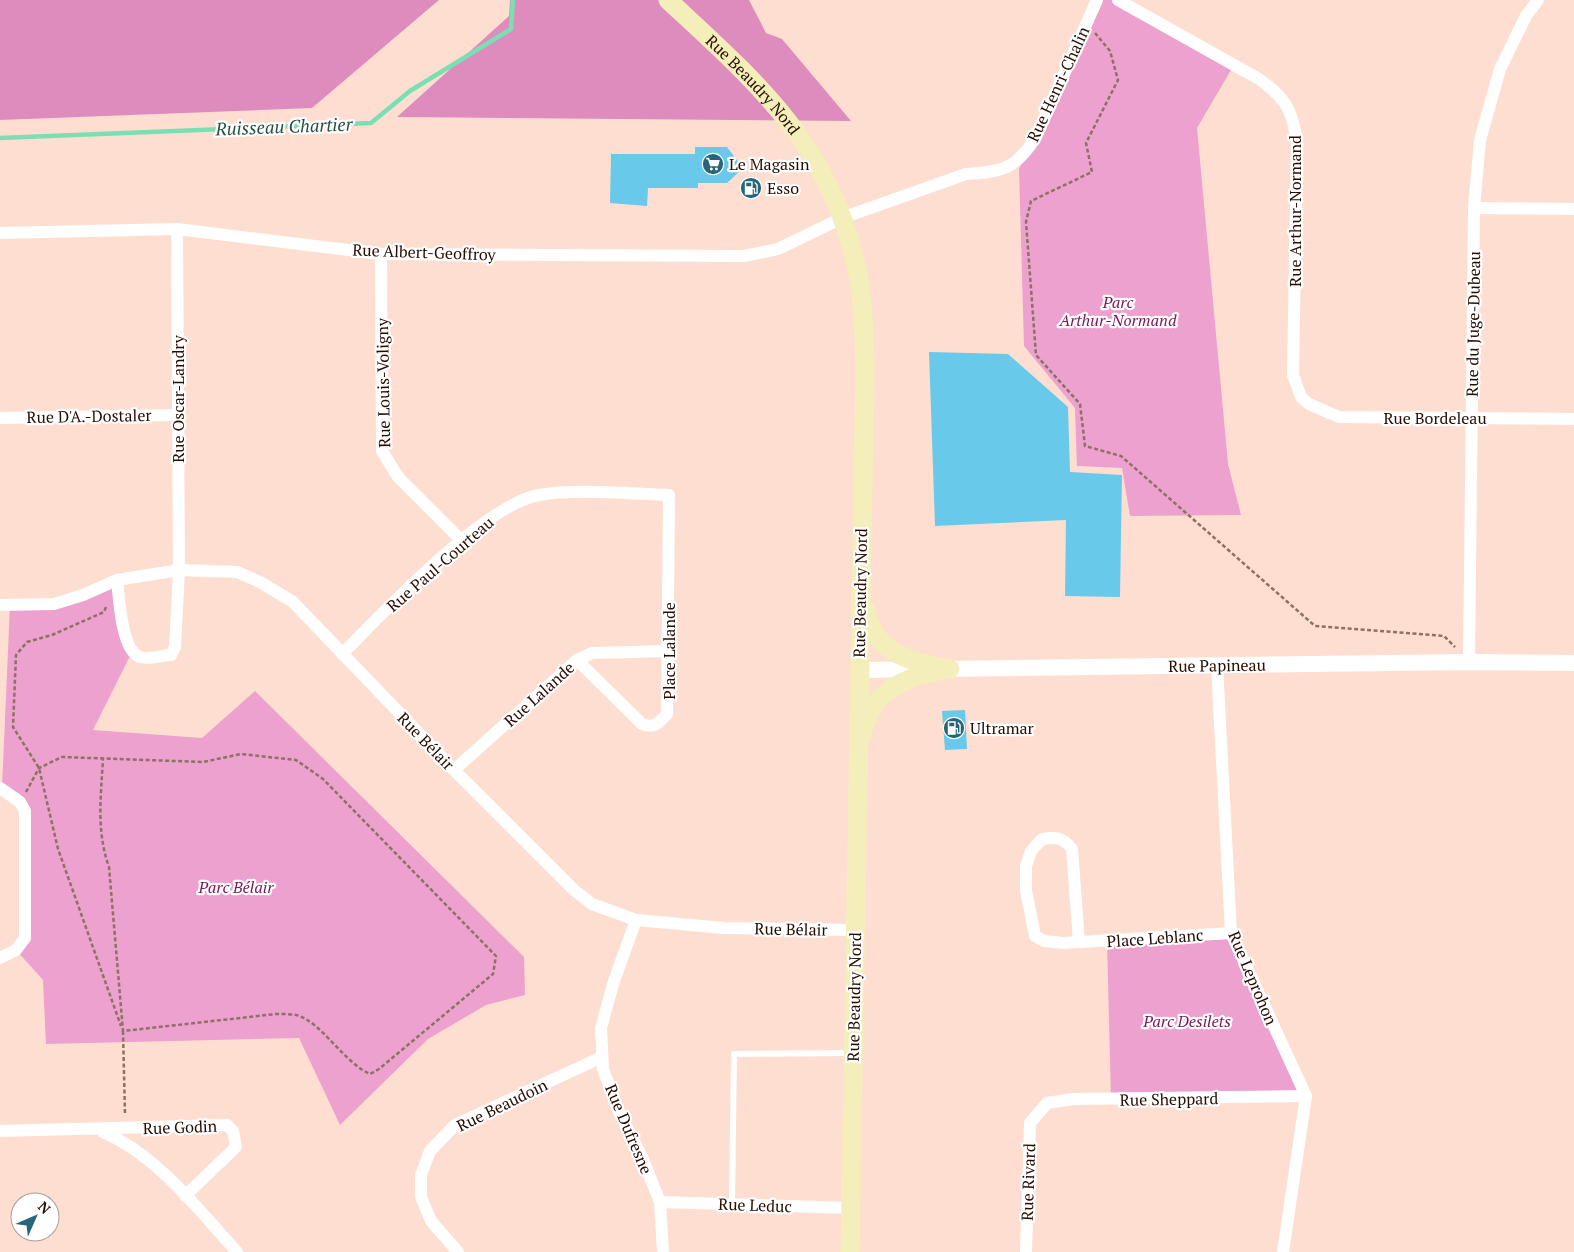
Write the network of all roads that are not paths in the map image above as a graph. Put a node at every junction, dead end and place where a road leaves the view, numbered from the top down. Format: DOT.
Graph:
graph roads {
  1 [pos="668,0"];
  2 [pos="1097,0"];
  3 [pos="1118,0"];
  4 [pos="1538,0"];
  5 [pos="1474,208"];
  6 [pos="1574,209"];
  7 [pos="842,218"];
  8 [pos="177,229"];
  9 [pos="0,233"];
  10 [pos="381,254"];
  11 [pos="1301,397"];
  12 [pos="178,415"];
  13 [pos="0,418"];
  14 [pos="1472,418"];
  15 [pos="1574,419"];
  16 [pos="669,495"];
  17 [pos="462,541"];
  18 [pos="861,568"];
  19 [pos="179,570"];
  20 [pos="117,580"];
  21 [pos="0,605"];
  22 [pos="669,651"];
  23 [pos="342,654"];
  24 [pos="577,660"];
  25 [pos="1469,662"];
  26 [pos="1574,663"];
  27 [pos="1217,665"];
  28 [pos="950,669"];
  29 [pos="859,670"];
  30 [pos="858,752"];
  31 [pos="454,770"];
  32 [pos="0,788"];
  33 [pos="636,920"];
  34 [pos="855,930"];
  35 [pos="1231,933"];
  36 [pos="1079,942"];
  37 [pos="0,958"];
  38 [pos="853,1053"];
  39 [pos="602,1057"];
  40 [pos="1306,1096"];
  41 [pos="1037,1114"];
  42 [pos="98,1130"];
  43 [pos="0,1131"];
  44 [pos="185,1196"];
  45 [pos="660,1202"];
  46 [pos="732,1204"];
  47 [pos="851,1208"];
  48 [pos="237,1252"];
  49 [pos="458,1252"];
  50 [pos="664,1252"];
  51 [pos="850,1252"];
  52 [pos="1026,1252"];
  53 [pos="1283,1252"];
  1 -- 7 [label="main road, Rue Beaudry Nord"];
  2 -- 7 [label="street, Rue Henri-Chalin"];
  3 -- 11 [label="street, Rue Arthur-Normand"];
  4 -- 5 [label="street, Rue du Juge-Dubeau"];
  5 -- 6 [label="street"];
  5 -- 14 [label="street, Rue du Juge-Dubeau"];
  7 -- 10 [label="street, Rue Albert-Geoffroy"];
  7 -- 18 [label="main road, Rue Beaudry Nord"];
  8 -- 9 [label="street, Rue Albert-Geoffroy"];
  8 -- 10 [label="street, Rue Albert-Geoffroy"];
  8 -- 12 [label="street, Rue Oscar-Landry"];
  10 -- 17 [label="street, Rue Louis-Voligny"];
  11 -- 14 [label="street, Rue Bordeleau"];
  12 -- 13 [label="street, Rue D'A.-Dostaler"];
  12 -- 19 [label="street, Rue Oscar-Landry"];
  14 -- 15 [label="street, Rue Bordeleau"];
  14 -- 25 [label="street, Rue du Juge-Dubeau"];
  16 -- 17 [label="street, Rue Paul-Courteau"];
  16 -- 22 [label="street, Place Lalande"];
  17 -- 23 [label="street, Rue Paul-Courteau"];
  18 -- 28 [label="main road"];
  18 -- 29 [label="main road, Rue Beaudry Nord"];
  19 -- 20 [label="street, Rue Bélair"];
  19 -- 20 [label="street, Rue Oscar-Landry"];
  19 -- 23 [label="street, Rue Bélair"];
  20 -- 21 [label="street, Rue Bélair"];
  22 -- 24 [label="street, Rue Lalande"];
  22 -- 24 [label="street, Place Lalande"];
  23 -- 31 [label="street, Rue Bélair"];
  24 -- 31 [label="street, Rue Lalande"];
  25 -- 26 [label="street, Rue Papineau"];
  25 -- 27 [label="street, Rue Papineau"];
  27 -- 28 [label="street, Rue Papineau"];
  27 -- 35 [label="street, Rue Leprohon"];
  28 -- 29 [label="street, Rue Papineau"];
  28 -- 30 [label="main road"];
  29 -- 30 [label="main road, Rue Beaudry Nord"];
  30 -- 34 [label="main road, Rue Beaudry Nord"];
  31 -- 33 [label="street, Rue Bélair"];
  32 -- 37 [label="street"];
  33 -- 34 [label="street, Rue Bélair"];
  33 -- 39 [label="street, Rue Dufresne"];
  34 -- 38 [label="main road, Rue Beaudry Nord"];
  35 -- 36 [label="street, Place Leblanc"];
  35 -- 40 [label="street, Rue Leprohon"];
  36 -- 36 [label="street, Place Leblanc"];
  38 -- 46 [label="lane"];
  38 -- 47 [label="main road, Rue Beaudry Nord"];
  39 -- 45 [label="street, Rue Dufresne"];
  39 -- 49 [label="street, Rue Beaudoin"];
  40 -- 41 [label="street, Rue Sheppard"];
  40 -- 53 [label="street"];
  41 -- 52 [label="street, Rue Rivard"];
  42 -- 43 [label="street, Rue Godin"];
  42 -- 44 [label="street, Rue Godin"];
  42 -- 44 [label="street, Rue Godin"];
  44 -- 48 [label="street, Rue Godin"];
  45 -- 46 [label="street, Rue Leduc"];
  45 -- 50 [label="street, Rue Dufresne"];
  46 -- 47 [label="street, Rue Leduc"];
  47 -- 51 [label="main road, Rue Beaudry Nord"];
}
